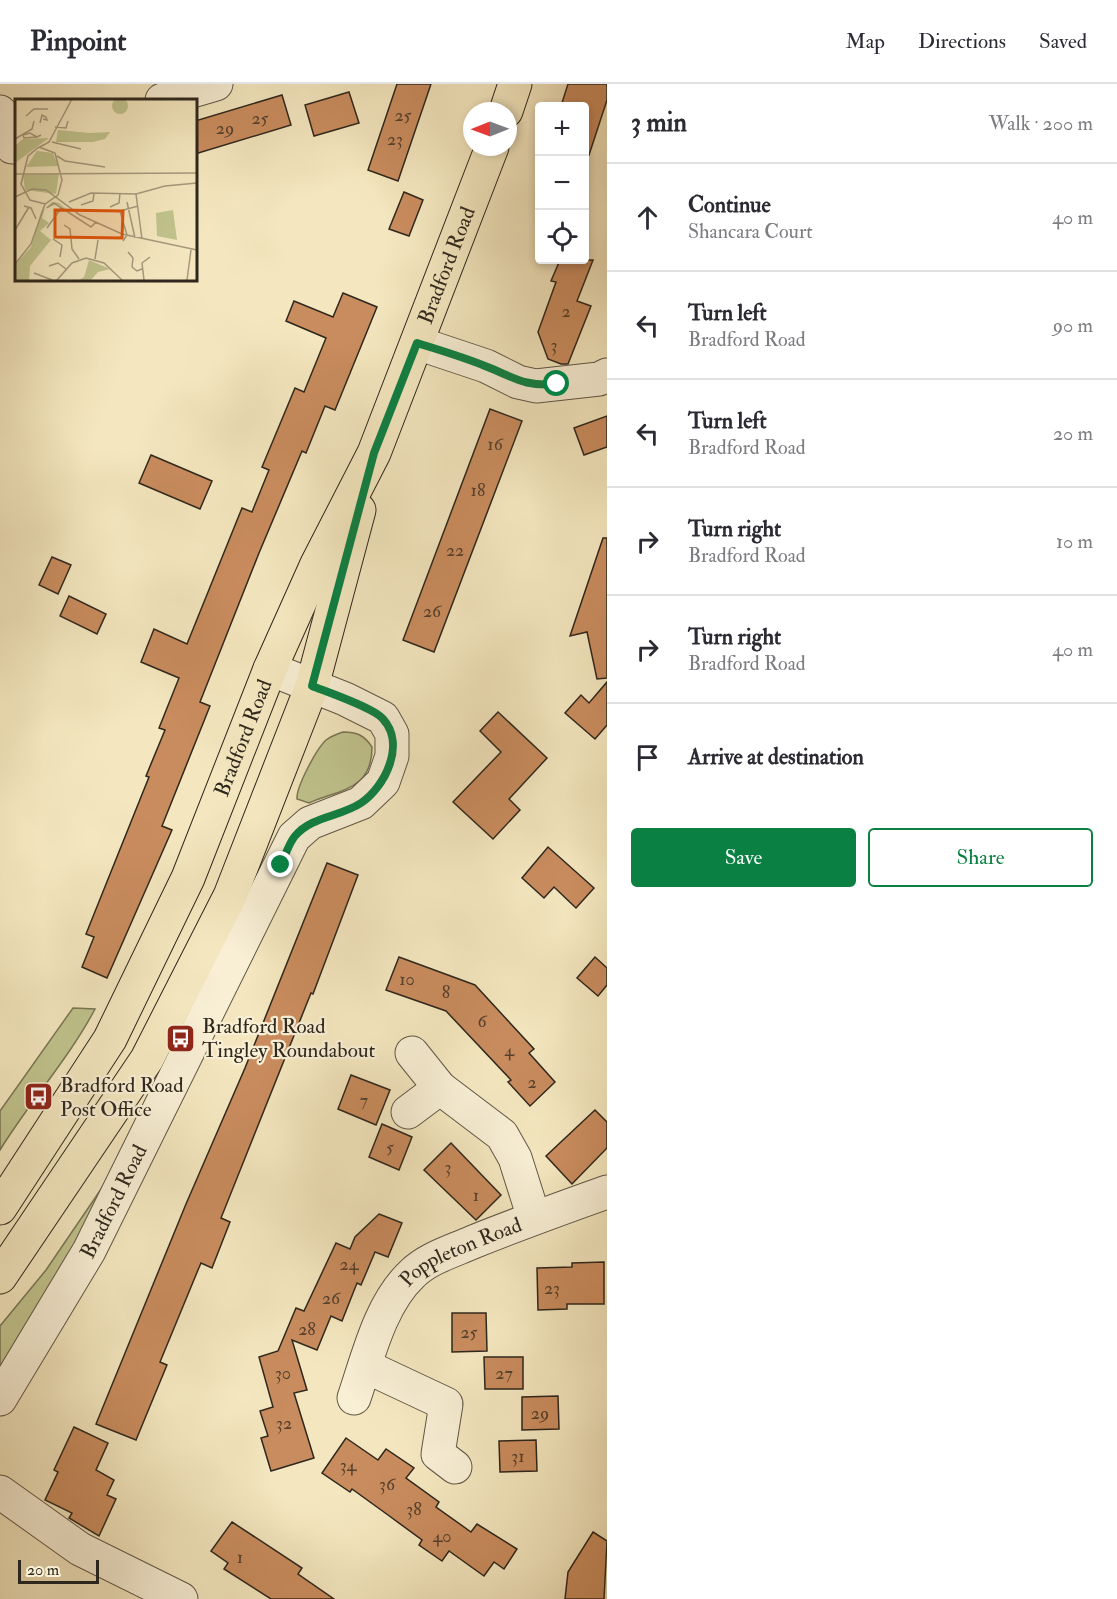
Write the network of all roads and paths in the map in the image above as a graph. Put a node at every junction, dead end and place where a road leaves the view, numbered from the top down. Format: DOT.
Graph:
graph roads {
  1 [pos="216,84"];
  2 [pos="515,84"];
  3 [pos="165,99"];
  4 [pos="509,102"];
  5 [pos="0,112"];
  6 [pos="14,146"];
  7 [pos="489,156"];
  8 [pos="417,343"];
  9 [pos="607,375"];
  10 [pos="374,453"];
  11 [pos="270,669"];
  12 [pos="312,686"];
  13 [pos="412,1053"];
  14 [pos="440,1088"];
  15 [pos="408,1112"];
  16 [pos="607,1192"];
  17 [pos="0,1208"];
  18 [pos="534,1218"];
  19 [pos="0,1277"];
  20 [pos="365,1366"];
  21 [pos="354,1398"];
  22 [pos="0,1399"];
  23 [pos="455,1467"];
  24 [pos="0,1492"];
  25 [pos="181,1599"];
  1 -- 3 [label="street"];
  2 -- 4 [label="main road"];
  5 -- 6 [label="street"];
  7 -- 8 [label="main road, Bradford Road"];
  8 -- 9 [label="street"];
  8 -- 10 [label="main road, Bradford Road"];
  10 -- 11 [label="main road, Bradford Road"];
  10 -- 12 [label="main road, Bradford Road"];
  11 -- 12 [label="street"];
  11 -- 17 [label="main road, Bradford Road"];
  12 -- 19 [label="main road, Bradford Road"];
  12 -- 22 [label="street, Bradford Road"];
  13 -- 14 [label="street"];
  14 -- 15 [label="street"];
  14 -- 18 [label="street"];
  16 -- 18 [label="street, Poppleton Road"];
  18 -- 20 [label="street, Poppleton Road"];
  20 -- 21 [label="street, Poppleton Road"];
  20 -- 23 [label="street"];
  24 -- 25 [label="street"];
}
